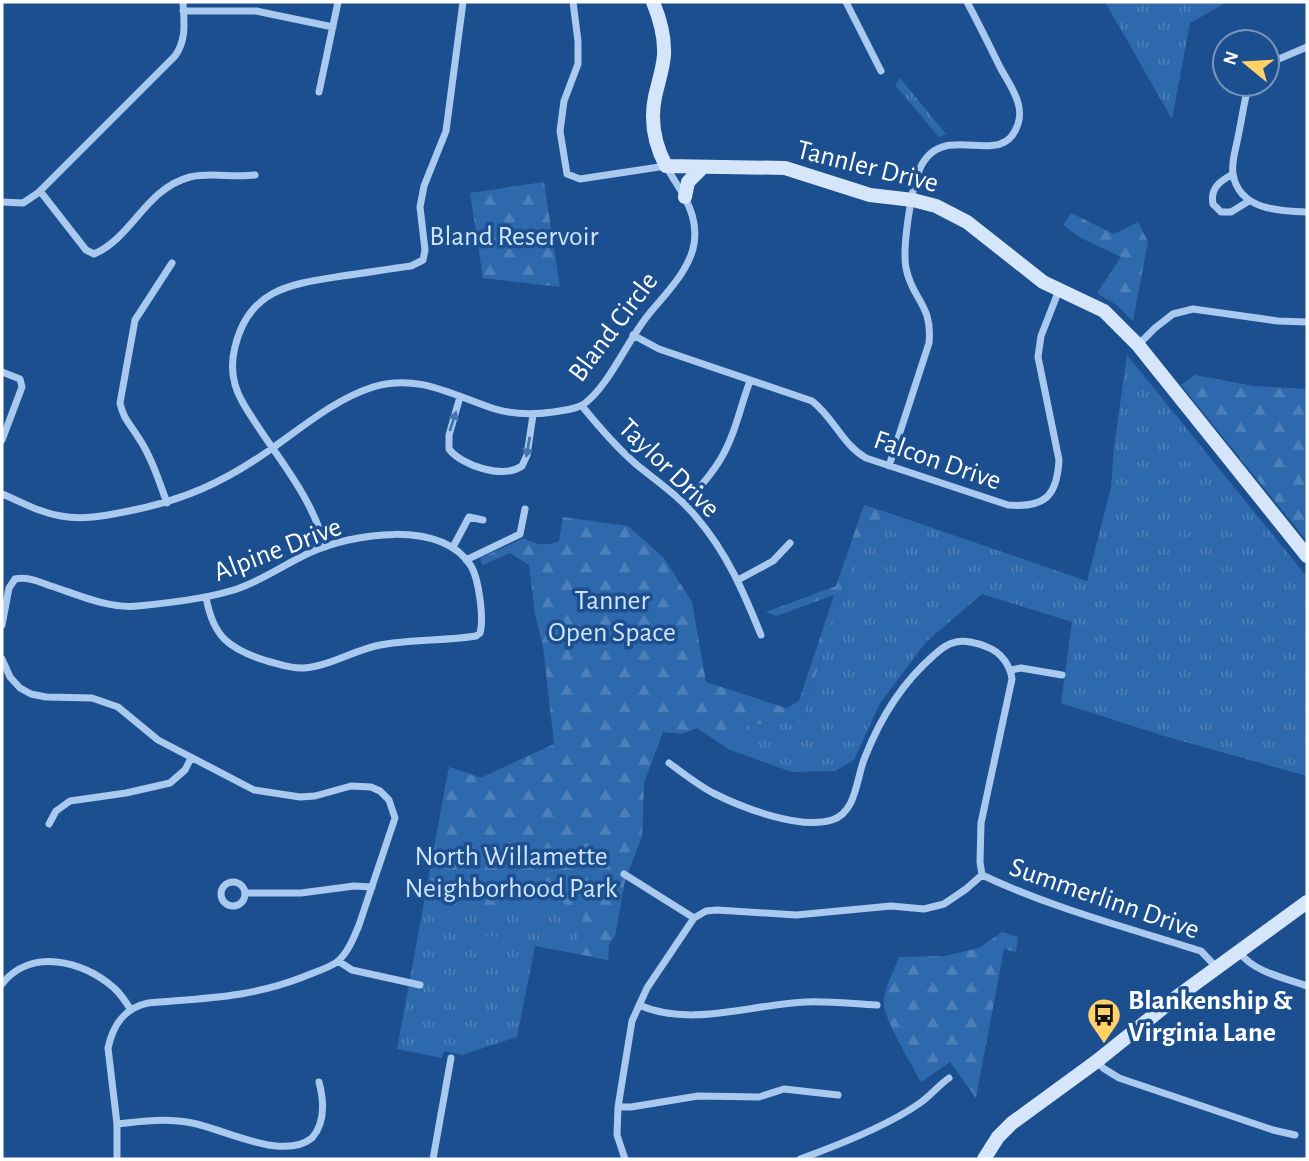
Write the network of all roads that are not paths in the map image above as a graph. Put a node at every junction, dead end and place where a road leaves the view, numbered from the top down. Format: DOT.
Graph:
graph roads {
  1 [pos="183,2"];
  2 [pos="338,2"];
  3 [pos="463,2"];
  4 [pos="573,2"];
  5 [pos="653,2"];
  6 [pos="846,2"];
  7 [pos="967,2"];
  8 [pos="183,11"];
  9 [pos="333,27"];
  10 [pos="1307,47"];
  11 [pos="1281,58"];
  12 [pos="881,71"];
  13 [pos="319,92"];
  14 [pos="1246,98"];
  15 [pos="666,166"];
  16 [pos="703,167"];
  17 [pos="1233,174"];
  18 [pos="255,175"];
  19 [pos="40,191"];
  20 [pos="685,197"];
  21 [pos="913,200"];
  22 [pos="1249,201"];
  23 [pos="2,202"];
  24 [pos="1307,212"];
  25 [pos="172,263"];
  26 [pos="1059,290"];
  27 [pos="1307,322"];
  28 [pos="633,335"];
  29 [pos="1138,345"];
  30 [pos="2,372"];
  31 [pos="750,381"];
  32 [pos="460,397"];
  33 [pos="582,406"];
  34 [pos="533,415"];
  35 [pos="2,440"];
  36 [pos="273,448"];
  37 [pos="889,466"];
  38 [pos="2,494"];
  39 [pos="167,503"];
  40 [pos="685,504"];
  41 [pos="525,509"];
  42 [pos="482,520"];
  43 [pos="790,543"];
  44 [pos="326,547"];
  45 [pos="453,547"];
  46 [pos="1307,556"];
  47 [pos="466,560"];
  48 [pos="738,580"];
  49 [pos="206,597"];
  50 [pos="2,625"];
  51 [pos="761,635"];
  52 [pos="2,659"];
  53 [pos="1011,670"];
  54 [pos="1062,675"];
  55 [pos="191,758"];
  56 [pos="668,763"];
  57 [pos="48,824"];
  58 [pos="624,874"];
  59 [pos="982,875"];
  60 [pos="372,887"];
  61 [pos="245,893"];
  62 [pos="1307,902"];
  63 [pos="694,918"];
  64 [pos="1240,953"];
  65 [pos="338,961"];
  66 [pos="1217,968"];
  67 [pos="2,984"];
  68 [pos="420,985"];
  69 [pos="1307,986"];
  70 [pos="639,1004"];
  71 [pos="877,1004"];
  72 [pos="131,1010"];
  73 [pos="451,1058"];
  74 [pos="1097,1061"];
  75 [pos="949,1078"];
  76 [pos="319,1082"];
  77 [pos="838,1095"];
  78 [pos="618,1107"];
  79 [pos="117,1124"];
  80 [pos="1294,1135"];
  81 [pos="117,1159"];
  82 [pos="433,1159"];
  83 [pos="625,1159"];
  84 [pos="800,1159"];
  85 [pos="984,1159"];
  1 -- 8 [label="street"];
  2 -- 9 [label="street"];
  3 -- 36 [label="street"];
  4 -- 15 [label="street, Tannler Drive"];
  5 -- 15 [label="street, Bland Circle"];
  6 -- 12 [label="street"];
  7 -- 21 [label="street"];
  8 -- 9 [label="street"];
  8 -- 19 [label="street"];
  9 -- 13 [label="street"];
  10 -- 11 [label="street"];
  14 -- 17 [label="street"];
  15 -- 16 [label="street, Tannler Drive"];
  15 -- 20 [label="street, Bland Circle"];
  16 -- 20 [label="street"];
  16 -- 21 [label="street, Tannler Drive"];
  17 -- 22 [label="street"];
  17 -- 22 [label="street"];
  18 -- 19 [label="street"];
  19 -- 23 [label="street"];
  20 -- 28 [label="street, Bland Circle"];
  21 -- 26 [label="street, Tannler Drive"];
  21 -- 37 [label="street"];
  22 -- 24 [label="street"];
  25 -- 39 [label="street"];
  26 -- 29 [label="street, Tannler Drive"];
  26 -- 37 [label="street, Falcon Drive"];
  27 -- 29 [label="street"];
  28 -- 31 [label="street, Falcon Drive"];
  28 -- 33 [label="street, Bland Circle"];
  29 -- 46 [label="street, Tannler Drive"];
  30 -- 35 [label="street"];
  31 -- 37 [label="street, Falcon Drive"];
  31 -- 40 [label="street"];
  32 -- 34 [label="street, Bland Circle"];
  34 -- 32 [label="street, one-way"];
  32 -- 36 [label="street, Bland Circle"];
  33 -- 34 [label="street, Bland Circle"];
  33 -- 40 [label="street, Taylor Drive"];
  36 -- 39 [label="street, Bland Circle"];
  36 -- 44 [label="street"];
  38 -- 39 [label="street, Bland Circle"];
  40 -- 48 [label="street, Taylor Drive"];
  41 -- 47 [label="street"];
  42 -- 45 [label="street"];
  43 -- 48 [label="street"];
  44 -- 45 [label="street, Alpine Drive"];
  44 -- 49 [label="street, Alpine Drive"];
  45 -- 47 [label="street, Alpine Drive"];
  47 -- 49 [label="street, Alpine Drive"];
  48 -- 51 [label="street, Taylor Drive"];
  49 -- 50 [label="street, Alpine Drive"];
  52 -- 55 [label="street"];
  53 -- 54 [label="street"];
  53 -- 56 [label="street"];
  53 -- 59 [label="street"];
  55 -- 57 [label="street"];
  55 -- 60 [label="street"];
  58 -- 63 [label="street"];
  59 -- 63 [label="street, Summerlinn Drive"];
  59 -- 66 [label="street, Summerlinn Drive"];
  60 -- 61 [label="street"];
  60 -- 65 [label="street"];
  62 -- 64 [label="street"];
  63 -- 70 [label="street"];
  64 -- 66 [label="street"];
  64 -- 69 [label="street"];
  65 -- 68 [label="street"];
  65 -- 72 [label="street"];
  66 -- 74 [label="street"];
  67 -- 72 [label="street"];
  70 -- 71 [label="street"];
  70 -- 78 [label="street"];
  72 -- 79 [label="street"];
  73 -- 82 [label="street"];
  74 -- 80 [label="street"];
  74 -- 85 [label="street"];
  75 -- 84 [label="street"];
  76 -- 79 [label="street"];
  77 -- 78 [label="street"];
  78 -- 83 [label="street"];
  79 -- 81 [label="street"];
}
